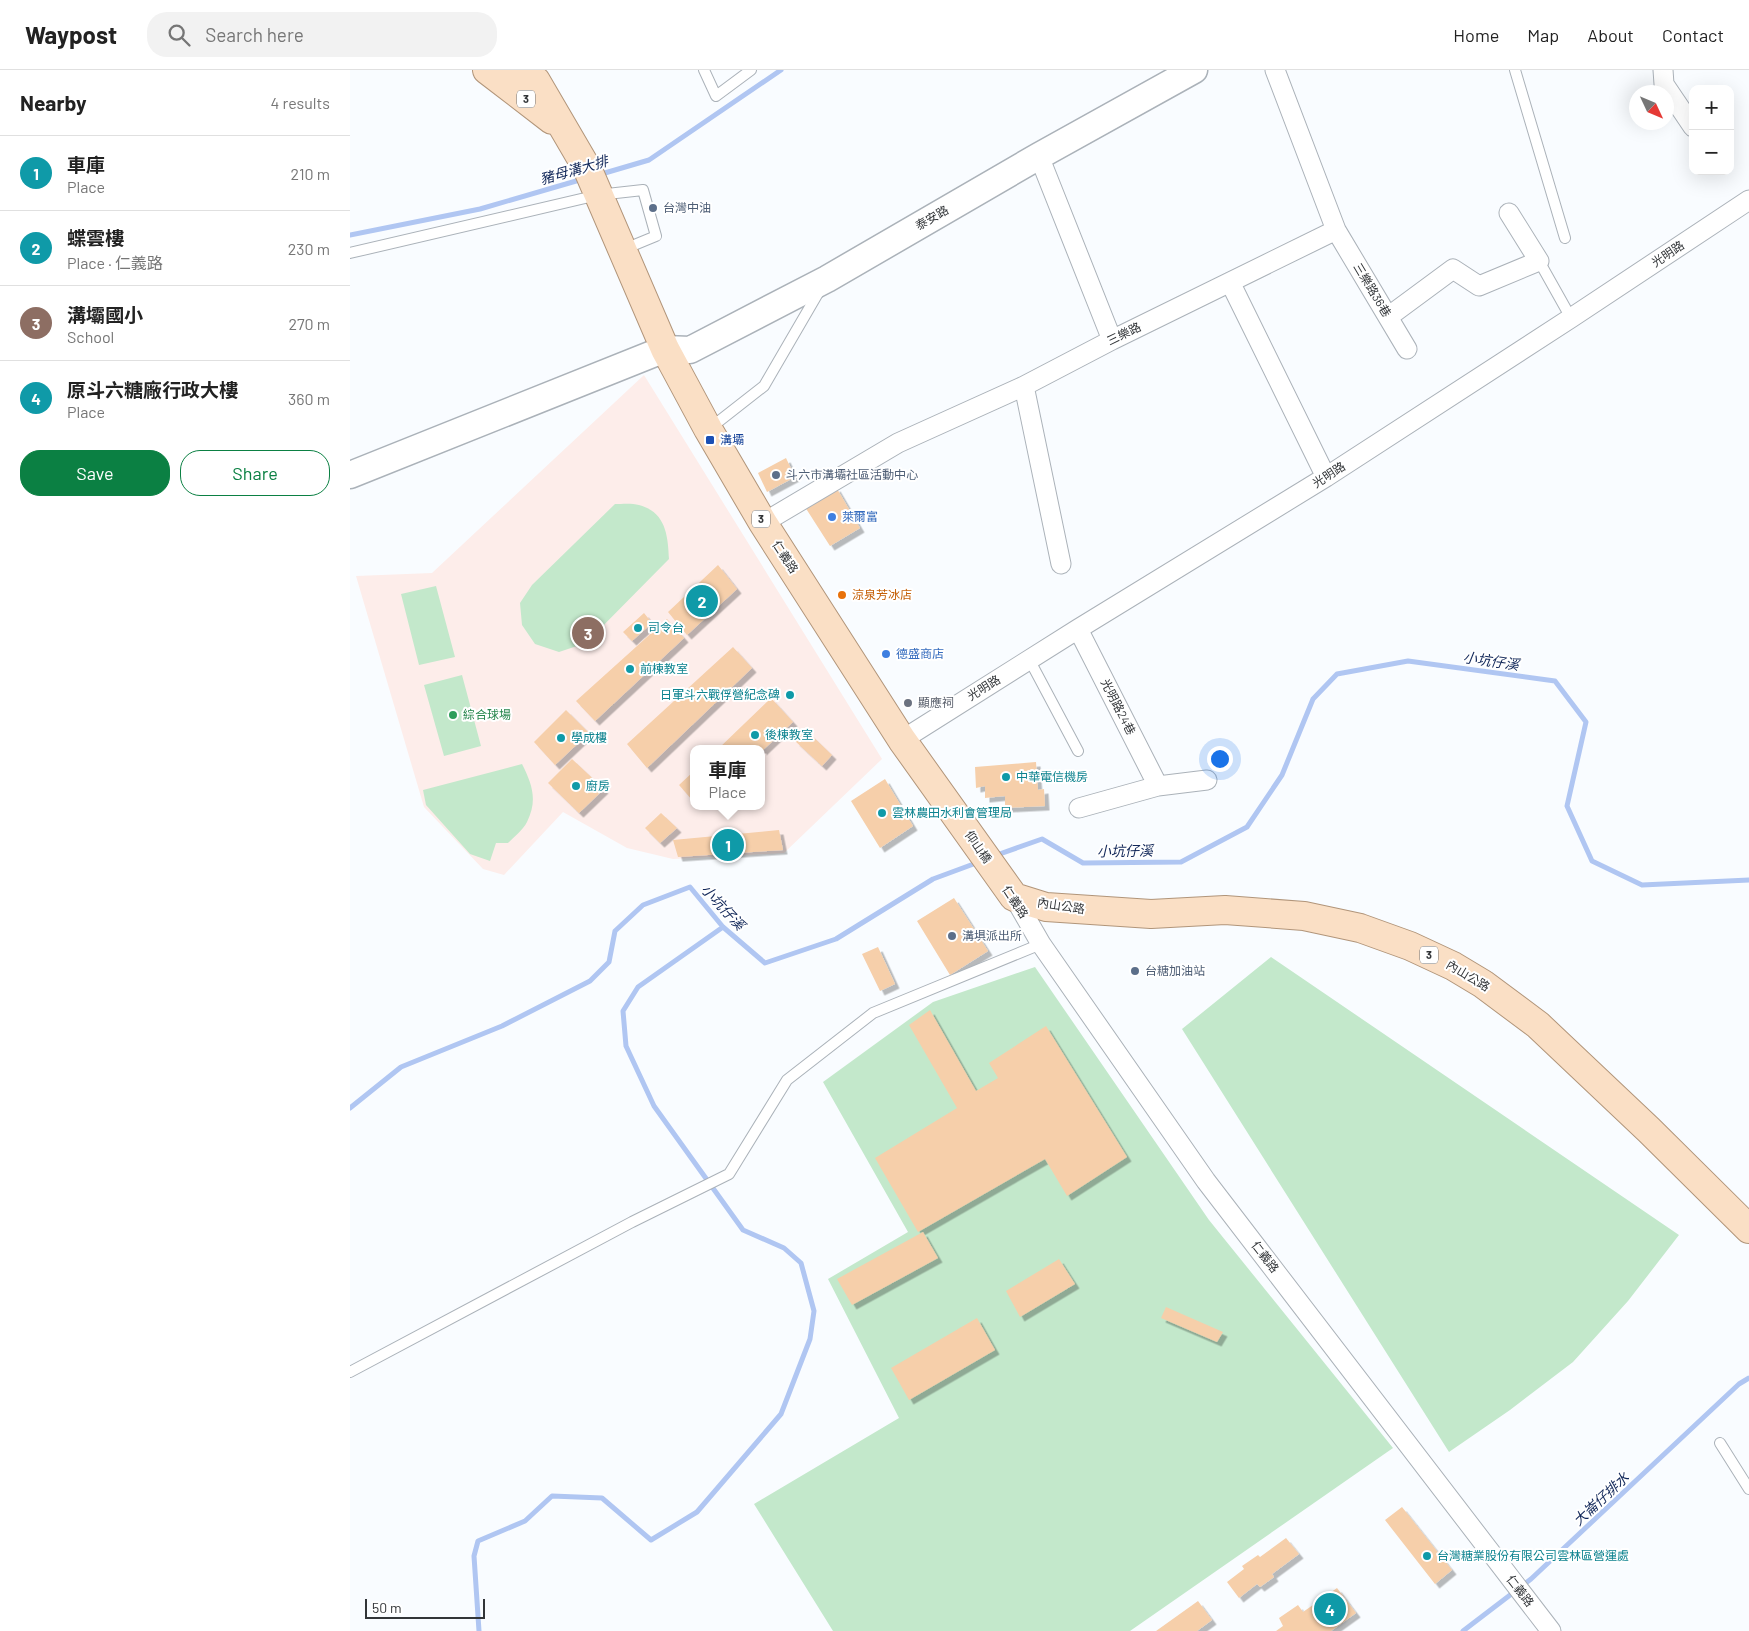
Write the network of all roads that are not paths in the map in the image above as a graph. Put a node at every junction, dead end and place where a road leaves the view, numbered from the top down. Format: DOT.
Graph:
graph roads {
  1 [pos="486,70"];
  2 [pos="522,70"];
  3 [pos="704,70"];
  4 [pos="751,70"];
  5 [pos="1194,70"];
  6 [pos="1275,70"];
  7 [pos="1515,70"];
  8 [pos="1663,70"];
  9 [pos="1689,121"];
  10 [pos="565,130"];
  11 [pos="1039,156"];
  12 [pos="598,195"];
  13 [pos="1749,200"];
  14 [pos="1509,212"];
  15 [pos="1336,230"];
  16 [pos="1565,238"];
  17 [pos="622,250"];
  18 [pos="350,253"];
  19 [pos="1538,261"];
  20 [pos="827,279"];
  21 [pos="1230,282"];
  22 [pos="1388,317"];
  23 [pos="1571,318"];
  24 [pos="1112,340"];
  25 [pos="665,349"];
  26 [pos="1408,349"];
  27 [pos="1024,386"];
  28 [pos="708,429"];
  29 [pos="350,475"];
  30 [pos="1326,477"];
  31 [pos="763,522"];
  32 [pos="1061,564"];
  33 [pos="1078,628"];
  34 [pos="1029,659"];
  35 [pos="902,740"];
  36 [pos="1078,751"];
  37 [pos="1207,780"];
  38 [pos="1158,786"];
  39 [pos="1079,808"];
  40 [pos="961,822"];
  41 [pos="995,872"];
  42 [pos="1014,897"];
  43 [pos="1041,944"];
  44 [pos="1749,1230"];
  45 [pos="350,1372"];
  46 [pos="1720,1442"];
  47 [pos="1749,1489"];
  48 [pos="1550,1631"];
  1 -- 10 [label="main road, 3"];
  2 -- 10 [label="main road, 3"];
  3 -- 4 [label="lane"];
  5 -- 11 [label="street, 泰安路"];
  6 -- 15 [label="street"];
  7 -- 16 [label="lane"];
  8 -- 9 [label="street"];
  10 -- 12 [label="main road, 3"];
  11 -- 20 [label="street, 泰安路"];
  11 -- 24 [label="street"];
  12 -- 17 [label="main road, 仁義路 / 3"];
  12 -- 17 [label="lane"];
  12 -- 18 [label="lane"];
  13 -- 23 [label="street, 光明路"];
  14 -- 19 [label="street"];
  15 -- 21 [label="street, 三樂路"];
  15 -- 22 [label="street, 三樂路36巷"];
  17 -- 25 [label="main road, 仁義路 / 3"];
  19 -- 22 [label="street"];
  19 -- 23 [label="lane"];
  20 -- 25 [label="street, 泰安路"];
  20 -- 28 [label="lane"];
  21 -- 24 [label="street, 三樂路"];
  21 -- 30 [label="street"];
  22 -- 26 [label="street, 三樂路36巷"];
  23 -- 30 [label="street, 光明路"];
  24 -- 27 [label="street, 三樂路"];
  25 -- 28 [label="main road, 仁義路 / 3"];
  25 -- 29 [label="street"];
  27 -- 31 [label="street, 三樂路"];
  27 -- 32 [label="street"];
  28 -- 31 [label="main road, 仁義路 / 3"];
  30 -- 33 [label="street, 光明路"];
  31 -- 35 [label="main road, 仁義路 / 3"];
  33 -- 34 [label="street, 光明路"];
  33 -- 38 [label="street, 光明路24巷"];
  34 -- 35 [label="street, 光明路"];
  34 -- 36 [label="lane"];
  35 -- 40 [label="main road, 仁義路 / 3"];
  37 -- 38 [label="street"];
  38 -- 39 [label="street"];
  40 -- 41 [label="main road, 仰山橋 / 3"];
  41 -- 42 [label="main road, 仁義路 / 3"];
  42 -- 43 [label="street, 仁義路"];
  42 -- 44 [label="main road, 內山公路 / 3"];
  43 -- 45 [label="lane"];
  43 -- 48 [label="street, 仁義路"];
  46 -- 47 [label="lane"];
}
